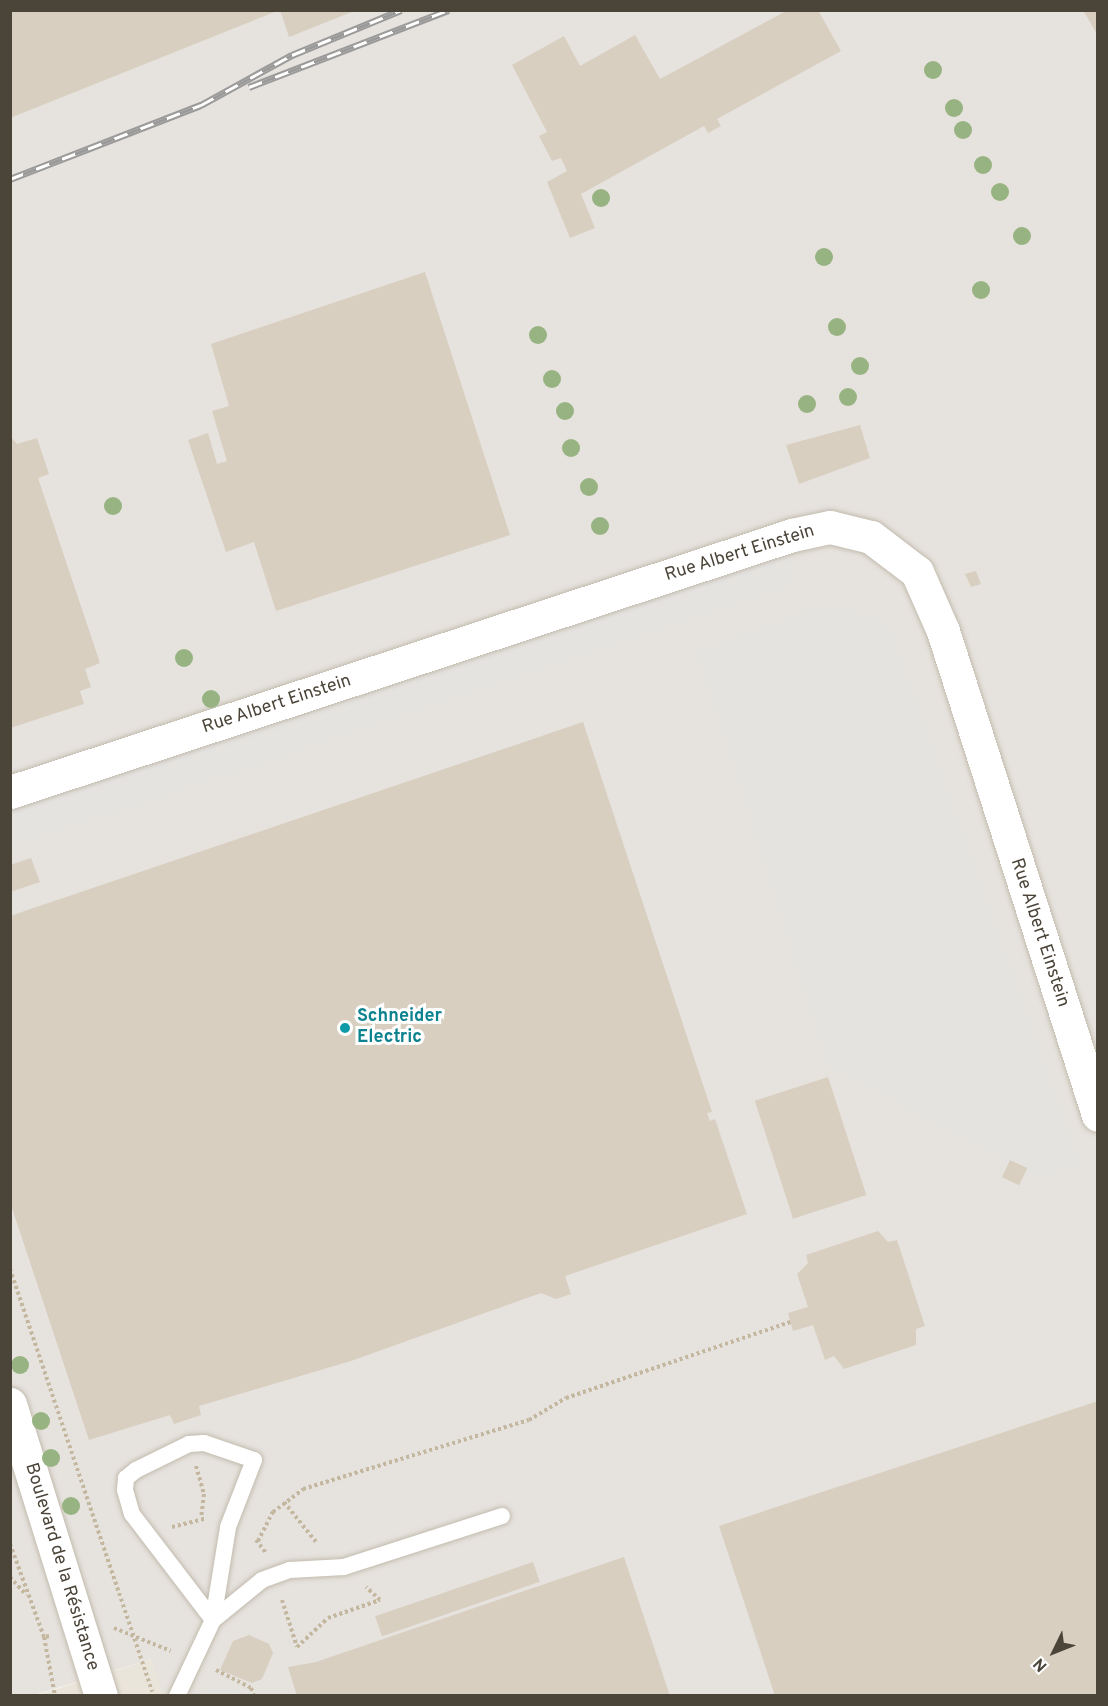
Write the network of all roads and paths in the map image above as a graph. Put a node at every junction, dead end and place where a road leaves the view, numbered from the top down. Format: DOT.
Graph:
graph roads {
  1 [pos="10,792"];
  2 [pos="1098,1115"];
  3 [pos="10,1269"];
  4 [pos="790,1322"];
  5 [pos="10,1404"];
  6 [pos="284,1502"];
  7 [pos="502,1516"];
  8 [pos="258,1541"];
  9 [pos="316,1542"];
  10 [pos="10,1544"];
  11 [pos="10,1578"];
  12 [pos="28,1598"];
  13 [pos="213,1620"];
  14 [pos="81,1630"];
  15 [pos="44,1637"];
  16 [pos="134,1637"];
  17 [pos="195,1660"];
  18 [pos="55,1695"];
  19 [pos="101,1695"];
  20 [pos="153,1695"];
  21 [pos="177,1695"];
  22 [pos="254,1695"];
  1 -- 2 [label="street, Rue Albert Einstein"];
  3 -- 16 [label="path"];
  4 -- 6 [label="path"];
  5 -- 14 [label="street, Boulevard de la Résistance"];
  6 -- 8 [label="path"];
  6 -- 9 [label="path"];
  7 -- 13 [label="lane"];
  10 -- 12 [label="path"];
  11 -- 12 [label="path"];
  12 -- 15 [label="path"];
  13 -- 13 [label="lane"];
  13 -- 17 [label="lane"];
  14 -- 15 [label="path"];
  14 -- 16 [label="path"];
  14 -- 19 [label="street, Boulevard de la Résistance"];
  15 -- 18 [label="path"];
  16 -- 17 [label="path"];
  16 -- 20 [label="path"];
  17 -- 21 [label="lane"];
  17 -- 22 [label="path"];
}
